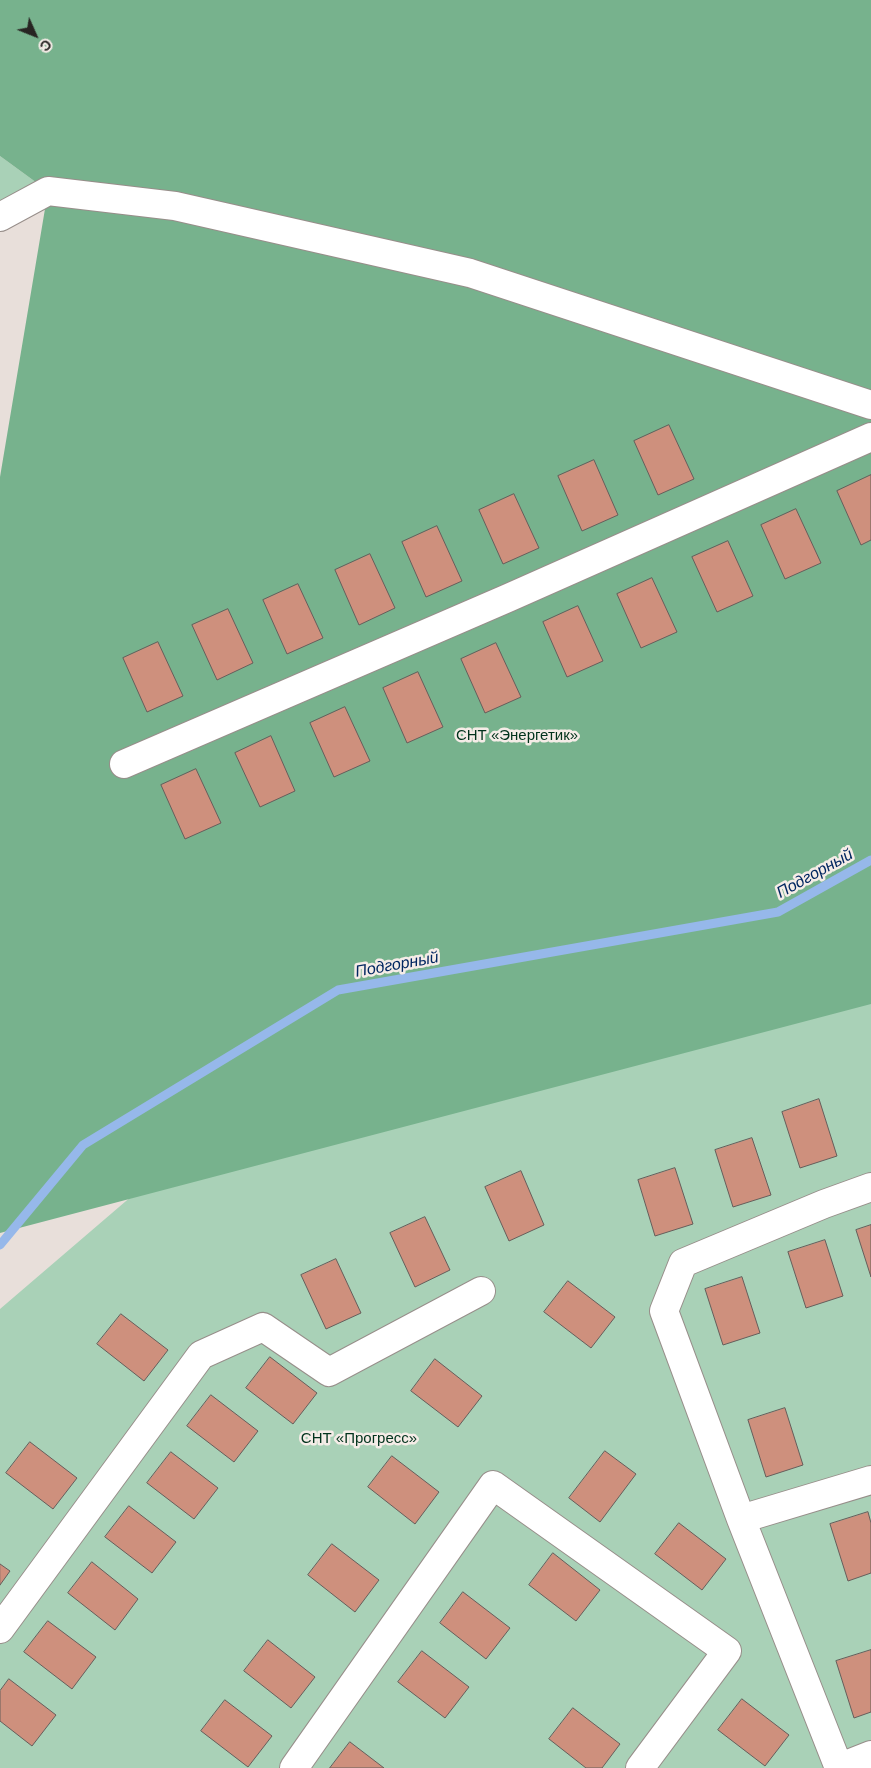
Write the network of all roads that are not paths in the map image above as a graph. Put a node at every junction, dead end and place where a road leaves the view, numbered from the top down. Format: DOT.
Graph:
graph roads {
  1 [pos="0,217"];
  2 [pos="871,405"];
  3 [pos="871,437"];
  4 [pos="124,764"];
  5 [pos="871,1187"];
  6 [pos="481,1291"];
  7 [pos="871,1480"];
  8 [pos="741,1519"];
  9 [pos="0,1630"];
  10 [pos="871,1755"];
  11 [pos="294,1768"];
  12 [pos="640,1768"];
  13 [pos="838,1768"];
  1 -- 2 [label="street"];
  3 -- 4 [label="street"];
  5 -- 8 [label="street"];
  6 -- 9 [label="street"];
  7 -- 8 [label="street"];
  8 -- 13 [label="street"];
  10 -- 13 [label="street"];
  11 -- 12 [label="street"];
}
